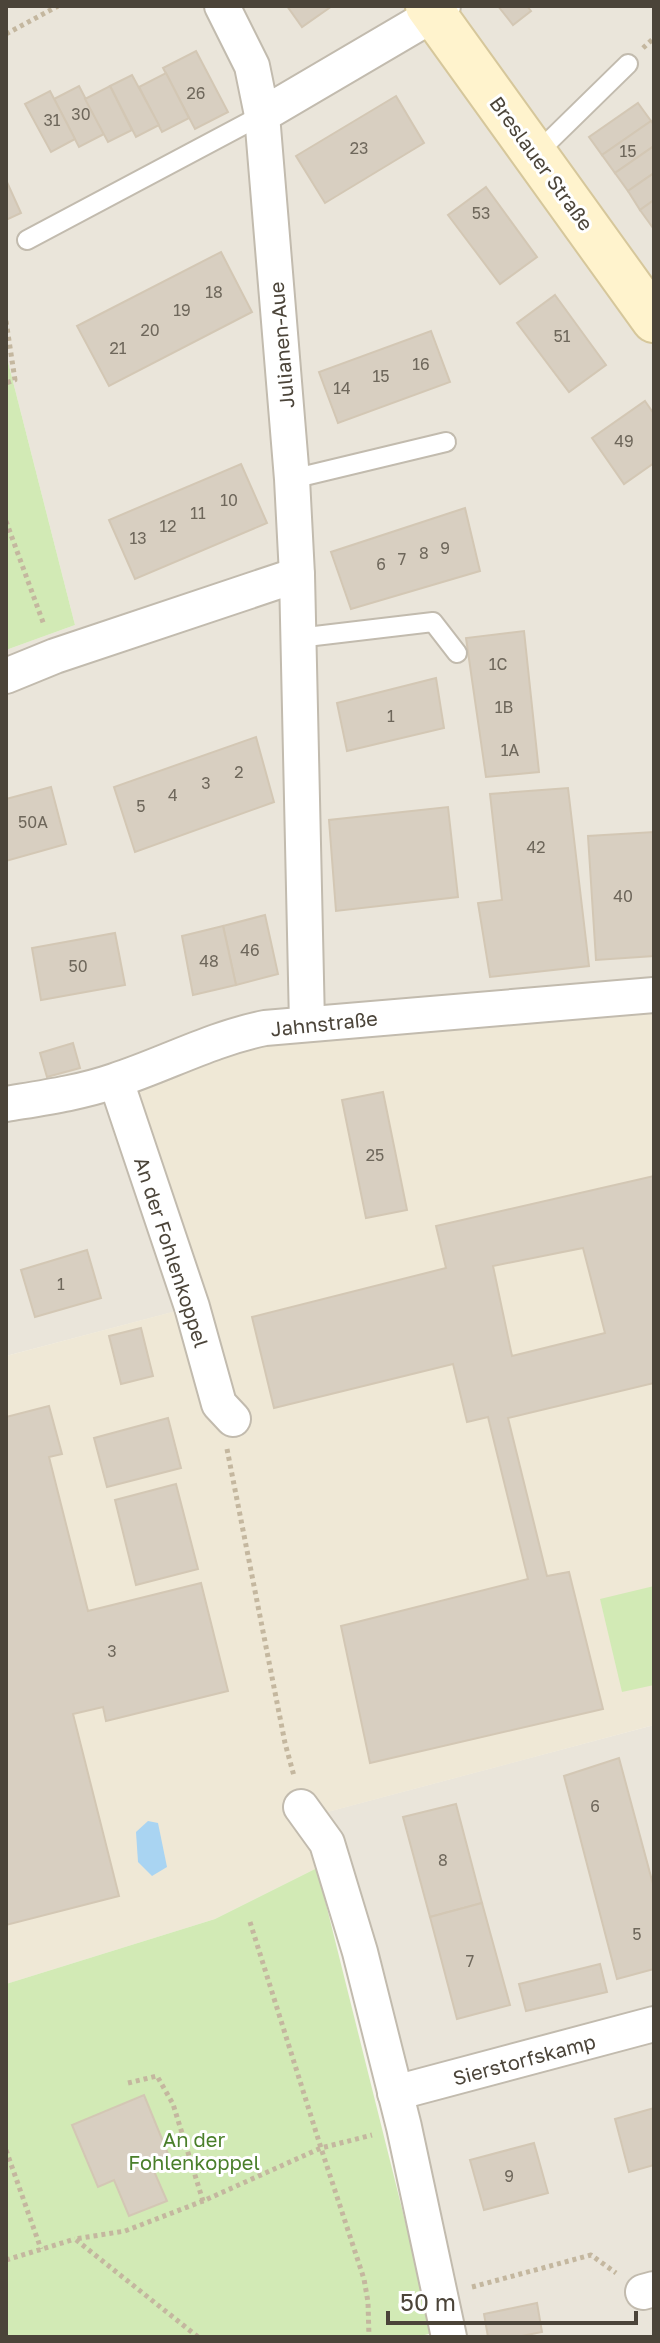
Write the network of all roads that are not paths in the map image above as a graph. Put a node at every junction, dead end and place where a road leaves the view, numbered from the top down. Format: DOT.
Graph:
graph roads {
  1 [pos="222,6"];
  2 [pos="435,9"];
  3 [pos="628,64"];
  4 [pos="262,115"];
  5 [pos="535,154"];
  6 [pos="27,240"];
  7 [pos="648,297"];
  8 [pos="446,442"];
  9 [pos="292,479"];
  10 [pos="297,575"];
  11 [pos="298,638"];
  12 [pos="457,653"];
  13 [pos="6,676"];
  14 [pos="654,995"];
  15 [pos="307,1023"];
  16 [pos="116,1081"];
  17 [pos="6,1104"];
  18 [pos="226,1412"];
  19 [pos="297,1791"];
  20 [pos="654,2024"];
  21 [pos="395,2093"];
  22 [pos="449,2337"];
  1 -- 4 [label="street, Julianen-Aue"];
  2 -- 4 [label="street"];
  2 -- 5 [label="street, Breslauer Straße"];
  3 -- 5 [label="lane"];
  4 -- 6 [label="lane"];
  4 -- 9 [label="street, Julianen-Aue"];
  5 -- 7 [label="street, Breslauer Straße"];
  8 -- 9 [label="lane"];
  9 -- 10 [label="street, Julianen-Aue"];
  10 -- 11 [label="street, Julianen-Aue"];
  10 -- 13 [label="street"];
  11 -- 12 [label="lane"];
  11 -- 15 [label="street, Julianen-Aue"];
  14 -- 15 [label="street, Jahnstraße"];
  15 -- 16 [label="street, Jahnstraße"];
  16 -- 17 [label="street, Jahnstraße"];
  16 -- 18 [label="street, An der Fohlenkoppel"];
  19 -- 21 [label="street"];
  20 -- 21 [label="street, Sierstorfskamp"];
  21 -- 22 [label="street"];
}
